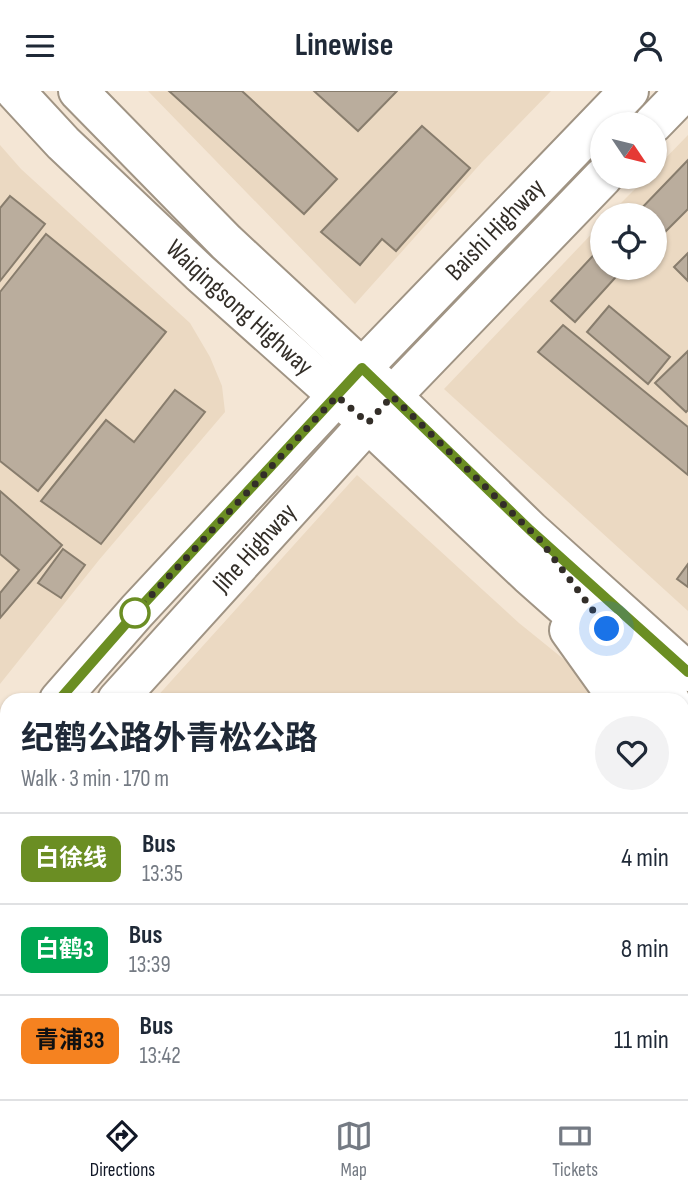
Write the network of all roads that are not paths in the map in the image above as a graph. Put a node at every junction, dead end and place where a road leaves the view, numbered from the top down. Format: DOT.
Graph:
graph roads {
  1 [pos="15,91"];
  2 [pos="78,91"];
  3 [pos="629,91"];
  4 [pos="685,91"];
  5 [pos="665,112"];
  6 [pos="591,189"];
  7 [pos="362,368"];
  8 [pos="337,396"];
  9 [pos="380,409"];
  10 [pos="535,557"];
  11 [pos="688,672"];
  12 [pos="640,691"];
  13 [pos="65,693"];
  14 [pos="123,693"];
  1 -- 8 [label="main road, Waiqingsong Highway"];
  2 -- 7 [label="main road, Waiqingsong Highway"];
  3 -- 7 [label="main road, Baishi Highway"];
  4 -- 5 [label="main road"];
  6 -- 9 [label="main road, Baishi Highway"];
  7 -- 8 [label="main road, Jihe Highway"];
  7 -- 9 [label="main road, Waiqingsong Highway"];
  8 -- 9 [label="main road, Waiqingsong Highway"];
  8 -- 13 [label="main road, Jihe Highway"];
  9 -- 10 [label="main road, Waiqingsong Highway"];
  9 -- 14 [label="main road, Jihe Highway"];
  10 -- 11 [label="main road, Waiqingsong Highway"];
  10 -- 12 [label="main road, Waiqingsong Highway"];
}
